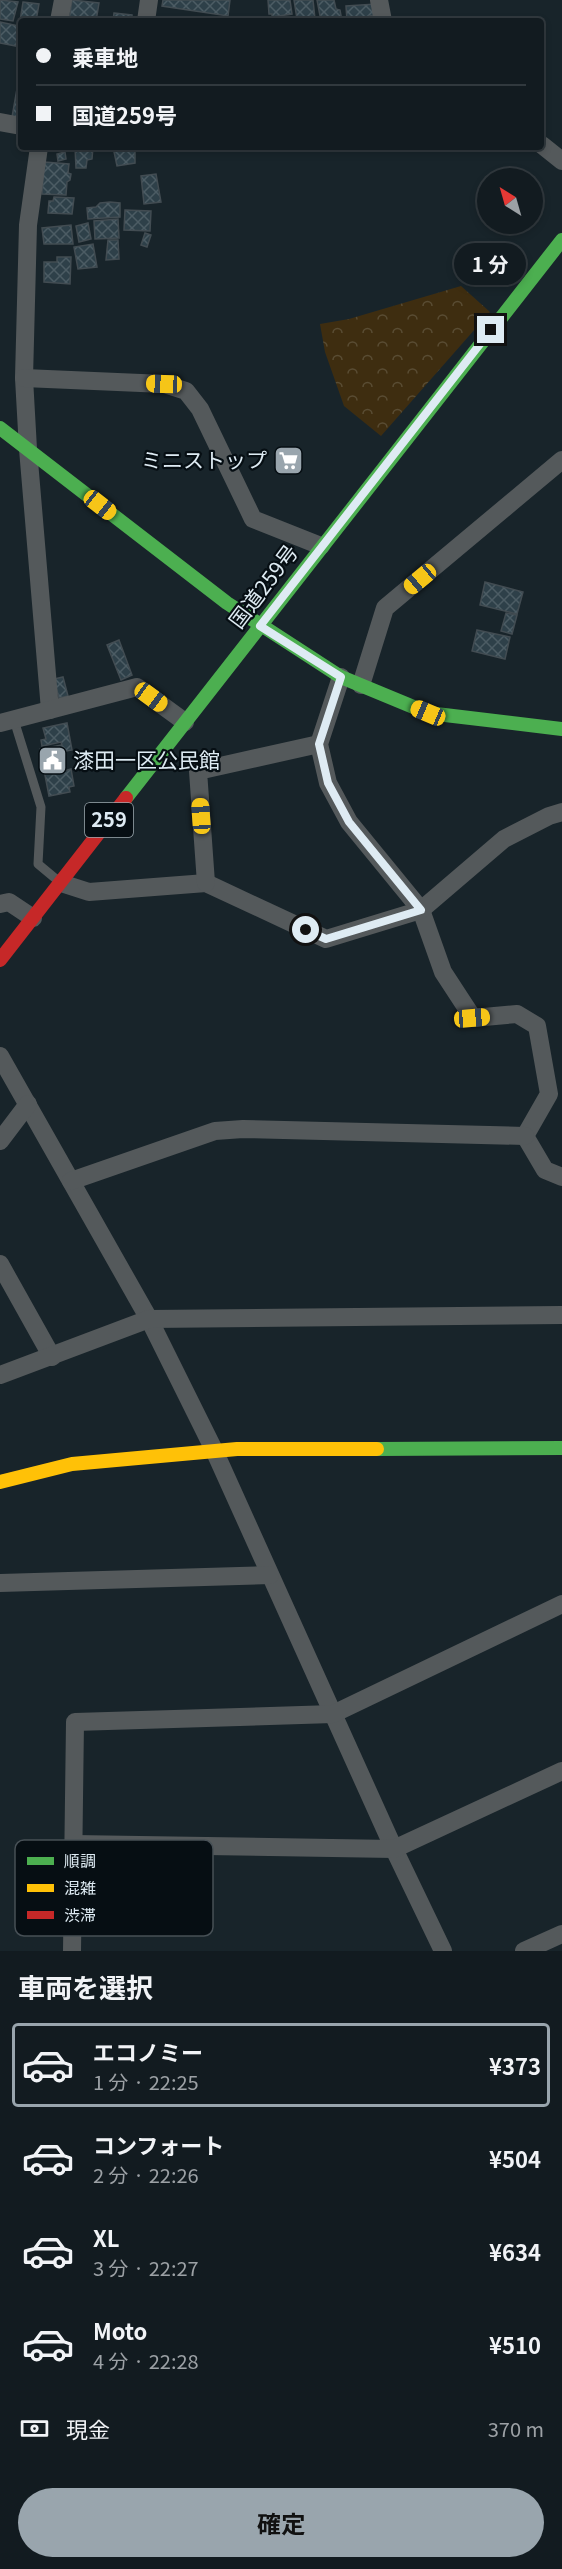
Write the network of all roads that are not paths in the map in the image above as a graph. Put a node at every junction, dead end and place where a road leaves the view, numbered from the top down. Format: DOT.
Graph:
graph roads {
  1 [pos="63,0"];
  2 [pos="149,0"];
  3 [pos="379,0"];
  4 [pos="60,18"];
  5 [pos="146,18"];
  6 [pos="382,18"];
  7 [pos="0,122"];
  8 [pos="18,125"];
  9 [pos="544,147"];
  10 [pos="39,150"];
  11 [pos="562,161"];
  12 [pos="562,240"];
  13 [pos="24,378"];
  14 [pos="0,428"];
  15 [pos="28,449"];
  16 [pos="562,460"];
  17 [pos="321,546"];
  18 [pos="260,626"];
  19 [pos="341,677"];
  20 [pos="362,685"];
  21 [pos="50,710"];
  22 [pos="7,722"];
  23 [pos="185,722"];
  24 [pos="562,729"];
  25 [pos="319,744"];
  26 [pos="562,812"];
  27 [pos="61,883"];
  28 [pos="206,883"];
  29 [pos="0,904"];
  30 [pos="421,910"];
  31 [pos="33,918"];
  32 [pos="0,960"];
  33 [pos="0,1056"];
  34 [pos="28,1104"];
  35 [pos="525,1136"];
  36 [pos="0,1141"];
  37 [pos="562,1177"];
  38 [pos="71,1181"];
  39 [pos="0,1264"];
  40 [pos="562,1315"];
  41 [pos="149,1319"];
  42 [pos="52,1357"];
  43 [pos="0,1375"];
  44 [pos="562,1448"];
  45 [pos="214,1450"];
  46 [pos="0,1482"];
  47 [pos="270,1575"];
  48 [pos="0,1583"];
  49 [pos="562,1604"];
  50 [pos="333,1714"];
  51 [pos="562,1772"];
  52 [pos="74,1840"];
  53 [pos="213,1847"];
  54 [pos="394,1850"];
  55 [pos="562,1934"];
  56 [pos="72,1936"];
  57 [pos="72,1951"];
  58 [pos="443,1951"];
  59 [pos="524,1951"];
  1 -- 4 [label="street"];
  2 -- 5 [label="street"];
  3 -- 6 [label="street"];
  7 -- 8 [label="street"];
  9 -- 11 [label="street"];
  10 -- 13 [label="street"];
  12 -- 17 [label="main road, 国道259号 / 259"];
  13 -- 15 [label="street"];
  13 -- 17 [label="street"];
  14 -- 15 [label="main road"];
  15 -- 18 [label="main road"];
  15 -- 21 [label="street"];
  16 -- 20 [label="street"];
  17 -- 18 [label="main road, 国道259号 / 259"];
  18 -- 19 [label="main road"];
  18 -- 23 [label="main road, 国道259号 / 259"];
  19 -- 20 [label="main road"];
  19 -- 25 [label="street"];
  20 -- 24 [label="main road"];
  21 -- 22 [label="street"];
  21 -- 23 [label="street"];
  22 -- 27 [label="lane"];
  23 -- 27 [label="main road, 国道259号 / 259"];
  25 -- 28 [label="street"];
  25 -- 30 [label="street"];
  26 -- 30 [label="street"];
  27 -- 28 [label="street"];
  27 -- 31 [label="main road, 国道259号 / 259"];
  28 -- 30 [label="street"];
  29 -- 31 [label="street"];
  30 -- 35 [label="street"];
  31 -- 32 [label="main road, 国道259号 / 259"];
  33 -- 34 [label="street"];
  34 -- 36 [label="street"];
  34 -- 38 [label="street"];
  35 -- 37 [label="street"];
  35 -- 38 [label="street"];
  38 -- 41 [label="street"];
  39 -- 42 [label="street"];
  40 -- 41 [label="street"];
  41 -- 42 [label="street"];
  41 -- 45 [label="street"];
  42 -- 43 [label="street"];
  44 -- 45 [label="main road"];
  45 -- 46 [label="main road"];
  45 -- 47 [label="street"];
  47 -- 48 [label="street"];
  47 -- 50 [label="street"];
  49 -- 50 [label="street"];
  50 -- 52 [label="street"];
  50 -- 54 [label="street"];
  51 -- 54 [label="street"];
  53 -- 54 [label="street"];
  54 -- 58 [label="street"];
  55 -- 59 [label="street"];
  56 -- 57 [label="street"];
}
